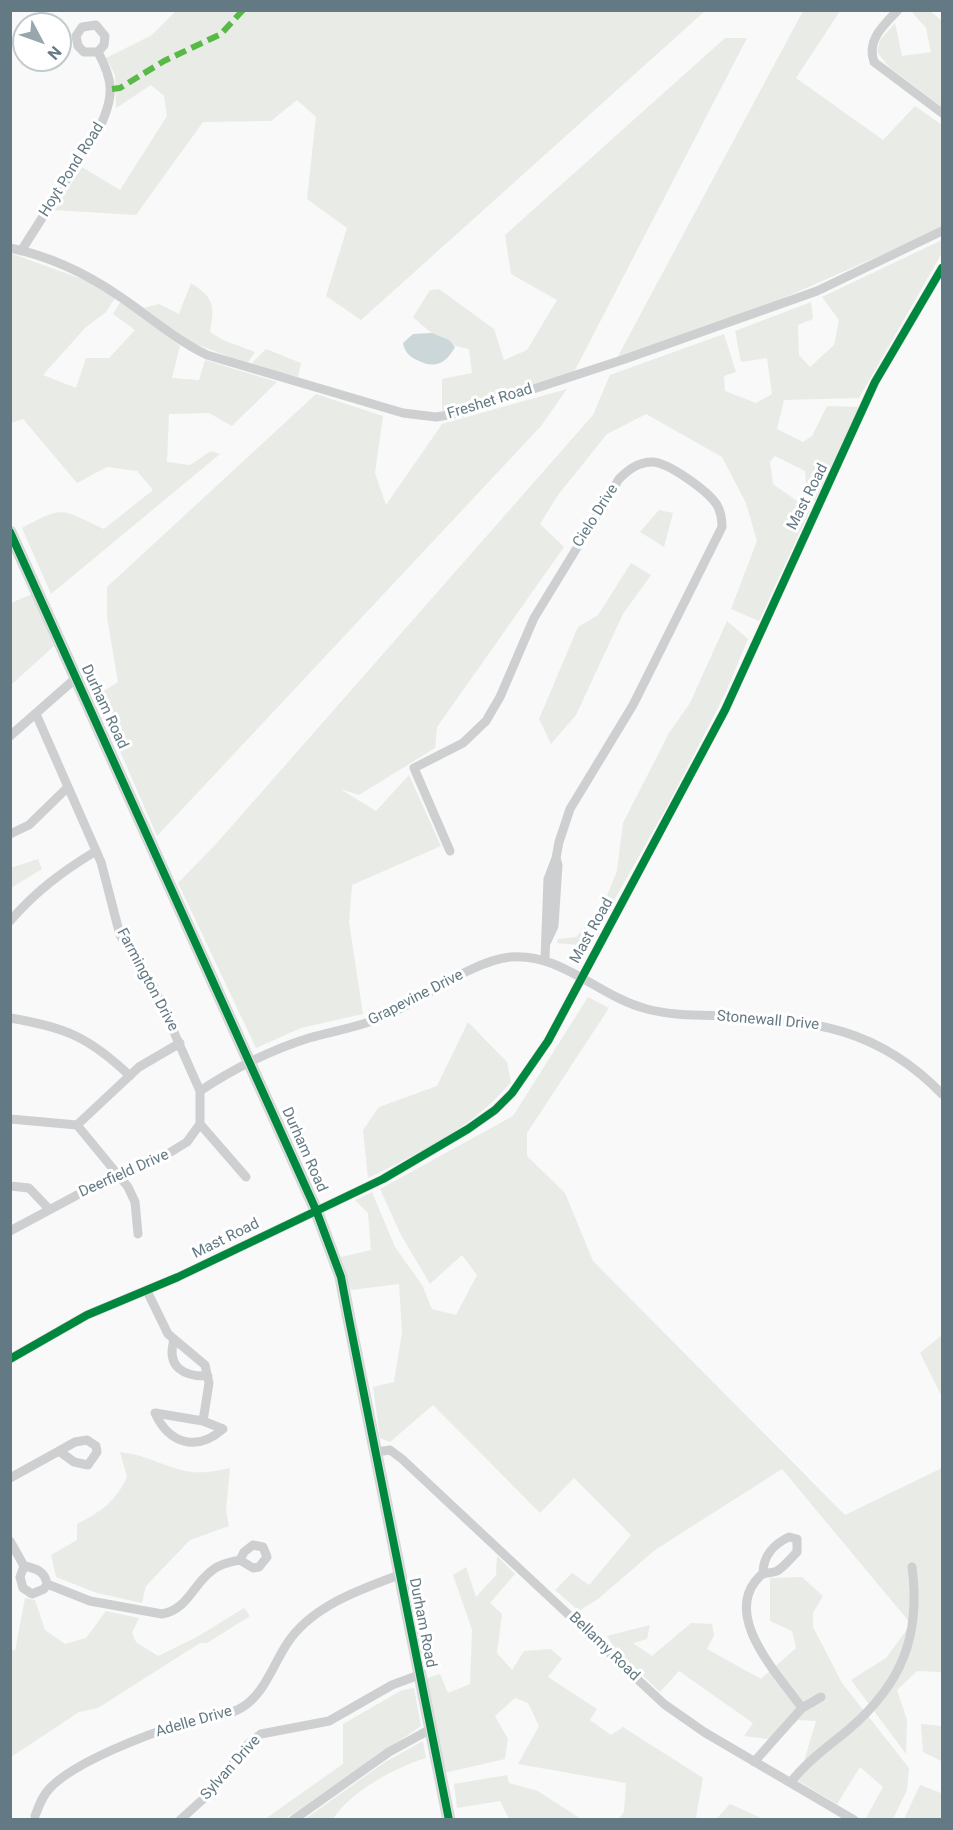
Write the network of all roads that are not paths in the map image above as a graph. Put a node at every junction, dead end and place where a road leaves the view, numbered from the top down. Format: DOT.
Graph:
graph roads {
  1 [pos="898,10"];
  2 [pos="98,52"];
  3 [pos="942,113"];
  4 [pos="942,231"];
  5 [pos="10,248"];
  6 [pos="21,251"];
  7 [pos="942,268"];
  8 [pos="10,532"];
  9 [pos="76,678"];
  10 [pos="36,714"];
  11 [pos="10,736"];
  12 [pos="68,788"];
  13 [pos="10,834"];
  14 [pos="96,851"];
  15 [pos="450,851"];
  16 [pos="10,921"];
  17 [pos="545,959"];
  18 [pos="581,979"];
  19 [pos="10,1018"];
  20 [pos="180,1043"];
  21 [pos="250,1062"];
  22 [pos="130,1076"];
  23 [pos="200,1091"];
  24 [pos="942,1094"];
  25 [pos="10,1119"];
  26 [pos="200,1124"];
  27 [pos="77,1125"];
  28 [pos="119,1174"];
  29 [pos="246,1177"];
  30 [pos="10,1186"];
  31 [pos="49,1209"];
  32 [pos="316,1210"];
  33 [pos="10,1231"];
  34 [pos="138,1234"];
  35 [pos="147,1291"];
  36 [pos="174,1340"];
  37 [pos="10,1359"];
  38 [pos="208,1376"];
  39 [pos="203,1421"];
  40 [pos="59,1451"];
  41 [pos="376,1452"];
  42 [pos="10,1478"];
  43 [pos="10,1541"];
  44 [pos="240,1560"];
  45 [pos="24,1566"];
  46 [pos="912,1567"];
  47 [pos="763,1573"];
  48 [pos="399,1575"];
  49 [pos="48,1584"];
  50 [pos="419,1675"];
  51 [pos="821,1697"];
  52 [pos="801,1708"];
  53 [pos="429,1730"];
  54 [pos="754,1762"];
  55 [pos="791,1782"];
  56 [pos="35,1816"];
  57 [pos="180,1820"];
  58 [pos="293,1820"];
  59 [pos="449,1820"];
  60 [pos="854,1820"];
  1 -- 3 [label="street"];
  2 -- 6 [label="street, Hoyt Pond Road"];
  4 -- 6 [label="street, Freshet Road"];
  5 -- 6 [label="street, Freshet Road"];
  7 -- 18 [label="street, Mast Road"];
  8 -- 9 [label="main road, Durham Road"];
  9 -- 10 [label="street"];
  9 -- 21 [label="main road, Durham Road"];
  10 -- 11 [label="street"];
  10 -- 12 [label="street, Farmington Drive"];
  12 -- 13 [label="street"];
  12 -- 14 [label="street, Farmington Drive"];
  14 -- 16 [label="street"];
  14 -- 20 [label="street, Farmington Drive"];
  15 -- 17 [label="street, Cielo Drive"];
  17 -- 18 [label="street, Grapevine Drive"];
  17 -- 21 [label="street, Grapevine Drive"];
  18 -- 24 [label="street, Stonewall Drive"];
  18 -- 32 [label="street, Mast Road"];
  19 -- 22 [label="street"];
  20 -- 22 [label="street"];
  20 -- 23 [label="street, Farmington Drive"];
  21 -- 23 [label="street"];
  21 -- 32 [label="main road, Durham Road"];
  22 -- 27 [label="street"];
  23 -- 26 [label="street"];
  25 -- 27 [label="street"];
  26 -- 28 [label="street, Deerfield Drive"];
  26 -- 29 [label="street"];
  27 -- 28 [label="street"];
  28 -- 31 [label="street, Deerfield Drive"];
  28 -- 34 [label="street"];
  30 -- 31 [label="street"];
  31 -- 33 [label="street, Deerfield Drive"];
  32 -- 35 [label="street, Mast Road"];
  32 -- 41 [label="main road, Durham Road"];
  35 -- 36 [label="street"];
  35 -- 37 [label="street, Mast Road"];
  36 -- 38 [label="street"];
  36 -- 38 [label="street"];
  38 -- 39 [label="street"];
  39 -- 39 [label="street"];
  40 -- 42 [label="street"];
  41 -- 48 [label="main road, Durham Road"];
  41 -- 54 [label="street, Bellamy Road"];
  43 -- 45 [label="street"];
  44 -- 49 [label="street"];
  45 -- 49 [label="street"];
  45 -- 49 [label="street"];
  46 -- 55 [label="street"];
  47 -- 52 [label="street"];
  48 -- 50 [label="main road, Durham Road"];
  48 -- 56 [label="street, Adelle Drive"];
  50 -- 53 [label="main road, Durham Road"];
  50 -- 57 [label="street, Sylvan Drive"];
  51 -- 52 [label="street"];
  52 -- 54 [label="street"];
  53 -- 58 [label="street"];
  53 -- 59 [label="main road, Durham Road"];
  54 -- 55 [label="street, Bellamy Road"];
  55 -- 60 [label="street, Bellamy Road"];
}
